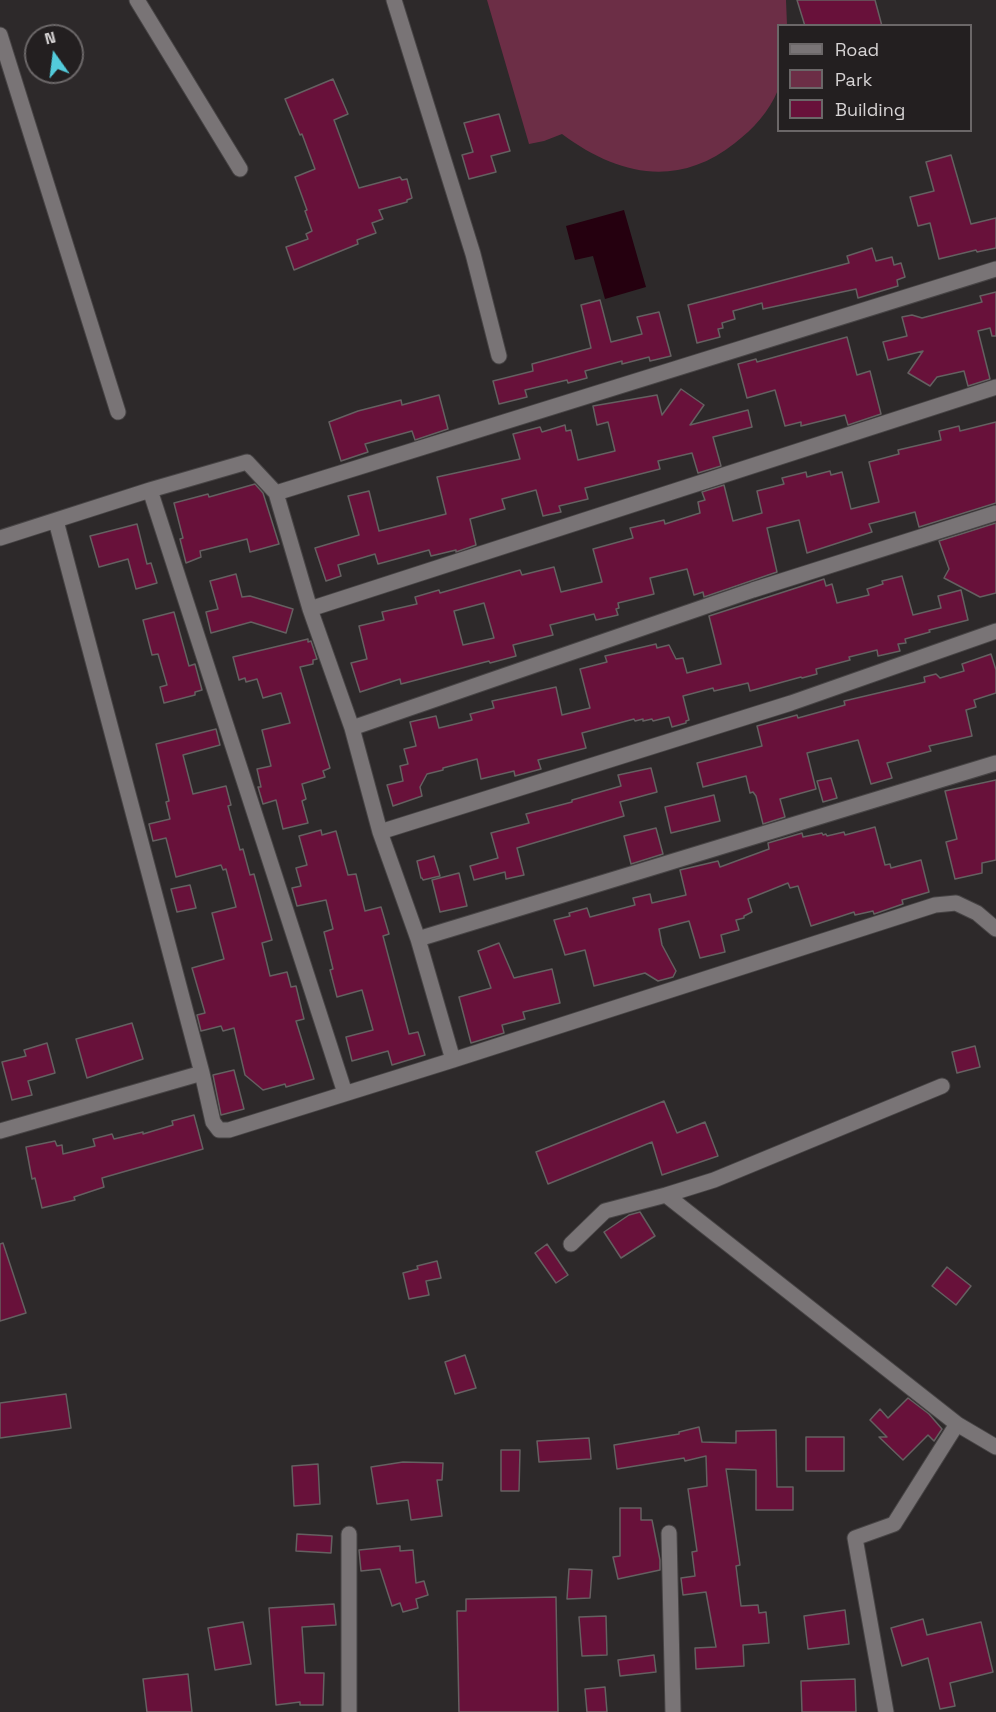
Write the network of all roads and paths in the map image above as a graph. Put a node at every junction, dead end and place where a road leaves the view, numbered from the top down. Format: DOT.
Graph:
graph roads {
  1 [pos="137,0"];
  2 [pos="394,0"];
  3 [pos="0,34"];
  4 [pos="240,169"];
  5 [pos="996,269"];
  6 [pos="499,356"];
  7 [pos="996,387"];
  8 [pos="118,412"];
  9 [pos="150,490"];
  10 [pos="276,493"];
  11 [pos="996,513"];
  12 [pos="56,521"];
  13 [pos="0,538"];
  14 [pos="310,609"];
  15 [pos="996,631"];
  16 [pos="352,728"];
  17 [pos="996,763"];
  18 [pos="380,832"];
  19 [pos="996,929"];
  20 [pos="418,939"];
  21 [pos="453,1060"];
  22 [pos="202,1072"];
  23 [pos="942,1086"];
  24 [pos="345,1093"];
  25 [pos="0,1131"];
  26 [pos="666,1195"];
  27 [pos="572,1244"];
  28 [pos="957,1424"];
  29 [pos="996,1447"];
  30 [pos="669,1533"];
  31 [pos="348,1534"];
  32 [pos="350,1712"];
  33 [pos="673,1712"];
  34 [pos="886,1712"];
  1 -- 4 [label="street"];
  2 -- 6 [label="street"];
  3 -- 8 [label="street"];
  5 -- 10 [label="street"];
  7 -- 14 [label="street"];
  9 -- 10 [label="street"];
  9 -- 12 [label="street"];
  9 -- 24 [label="street"];
  10 -- 14 [label="street"];
  11 -- 16 [label="street"];
  12 -- 13 [label="street"];
  12 -- 22 [label="street"];
  14 -- 16 [label="street"];
  15 -- 18 [label="street"];
  16 -- 18 [label="street"];
  17 -- 20 [label="street"];
  18 -- 20 [label="street"];
  19 -- 21 [label="street"];
  20 -- 21 [label="street"];
  21 -- 24 [label="street"];
  22 -- 24 [label="street"];
  22 -- 25 [label="street"];
  23 -- 26 [label="street"];
  26 -- 27 [label="street"];
  26 -- 28 [label="street"];
  28 -- 29 [label="street"];
  28 -- 34 [label="street"];
  30 -- 33 [label="street"];
  31 -- 32 [label="street"];
}
